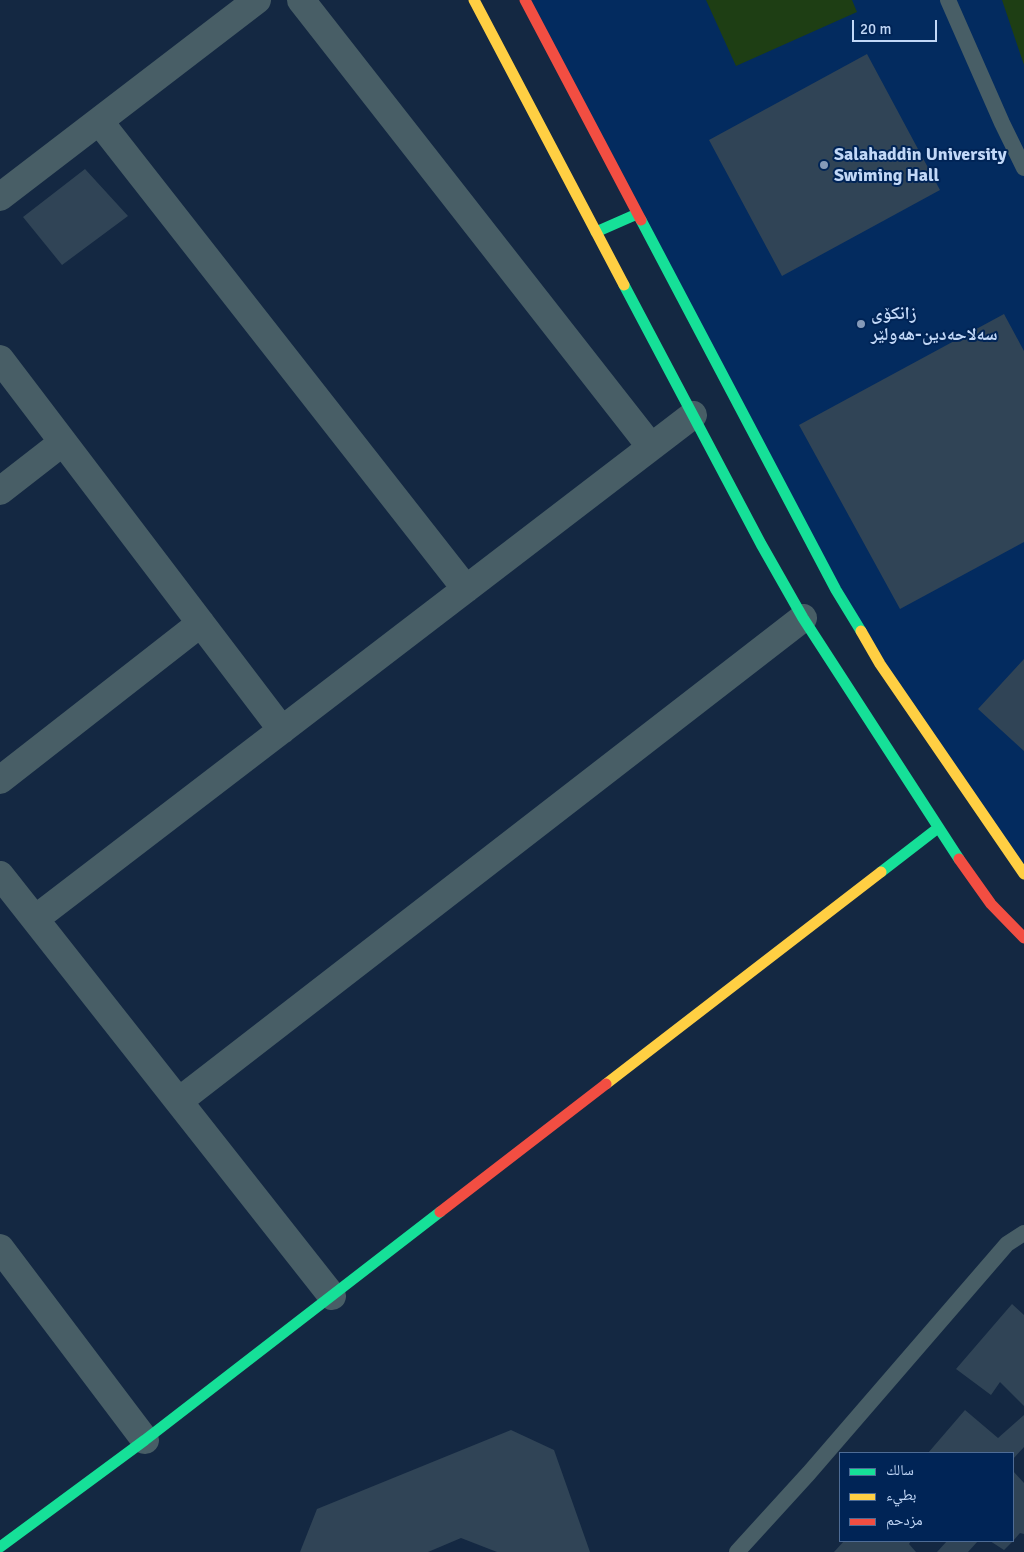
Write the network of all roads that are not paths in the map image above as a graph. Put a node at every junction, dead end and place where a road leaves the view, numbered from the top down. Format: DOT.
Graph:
graph roads {
  1 [pos="257,0"];
  2 [pos="301,0"];
  3 [pos="474,0"];
  4 [pos="525,0"];
  5 [pos="948,0"];
  6 [pos="99,121"];
  7 [pos="1024,168"];
  8 [pos="0,197"];
  9 [pos="637,214"];
  10 [pos="596,232"];
  11 [pos="0,359"];
  12 [pos="692,415"];
  13 [pos="63,442"];
  14 [pos="651,447"];
  15 [pos="0,490"];
  16 [pos="466,588"];
  17 [pos="803,618"];
  18 [pos="201,623"];
  19 [pos="282,730"];
  20 [pos="0,780"];
  21 [pos="938,828"];
  22 [pos="1024,874"];
  23 [pos="0,875"];
  24 [pos="35,919"];
  25 [pos="1024,938"];
  26 [pos="179,1101"];
  27 [pos="1024,1233"];
  28 [pos="0,1248"];
  29 [pos="332,1296"];
  30 [pos="145,1440"];
  31 [pos="0,1547"];
  32 [pos="737,1552"];
  1 -- 6 [label="street"];
  2 -- 14 [label="street"];
  3 -- 10 [label="street"];
  4 -- 9 [label="street"];
  5 -- 7 [label="lane"];
  6 -- 8 [label="street"];
  6 -- 16 [label="street"];
  9 -- 10 [label="street"];
  9 -- 22 [label="street"];
  10 -- 12 [label="street"];
  11 -- 13 [label="street"];
  12 -- 14 [label="street"];
  12 -- 17 [label="street"];
  13 -- 15 [label="street"];
  13 -- 18 [label="street"];
  14 -- 16 [label="street"];
  16 -- 19 [label="street"];
  17 -- 21 [label="street"];
  17 -- 26 [label="street"];
  18 -- 19 [label="street"];
  18 -- 20 [label="street"];
  19 -- 24 [label="street"];
  21 -- 25 [label="street"];
  21 -- 29 [label="street"];
  23 -- 24 [label="street"];
  24 -- 26 [label="street"];
  26 -- 29 [label="street"];
  27 -- 32 [label="lane"];
  28 -- 30 [label="street"];
  29 -- 30 [label="street"];
  30 -- 31 [label="street"];
}
